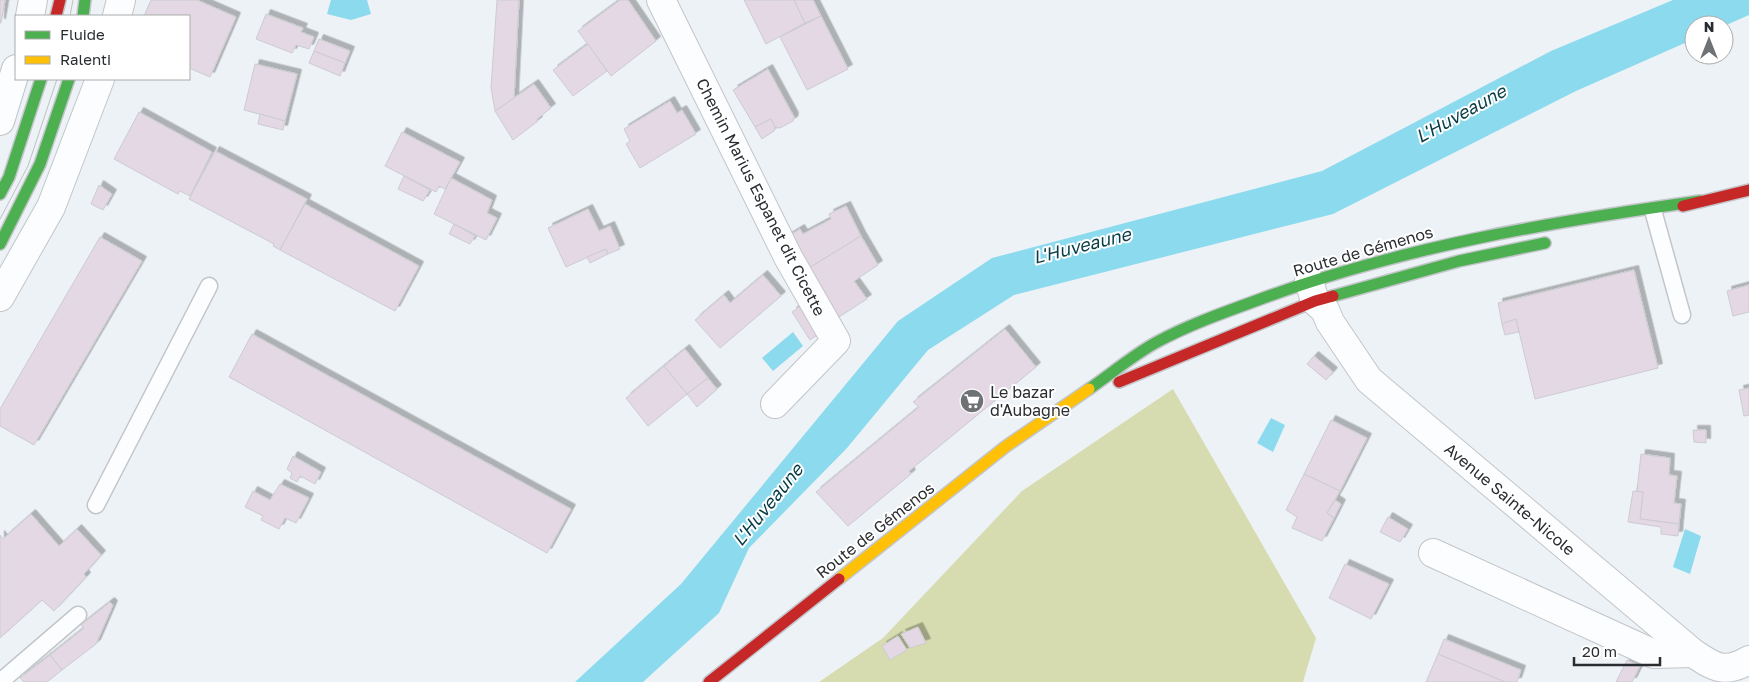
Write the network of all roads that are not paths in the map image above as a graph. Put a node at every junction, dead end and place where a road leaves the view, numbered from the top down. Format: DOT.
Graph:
graph roads {
  1 [pos="33,0"];
  2 [pos="60,0"];
  3 [pos="85,0"];
  4 [pos="121,0"];
  5 [pos="661,0"];
  6 [pos="30,15"];
  7 [pos="56,15"];
  8 [pos="83,15"];
  9 [pos="117,15"];
  10 [pos="15,72"];
  11 [pos="41,80"];
  12 [pos="68,80"];
  13 [pos="100,80"];
  14 [pos="0,121"];
  15 [pos="1749,190"];
  16 [pos="0,194"];
  17 [pos="1700,201"];
  18 [pos="1654,214"];
  19 [pos="1617,225"];
  20 [pos="1552,242"];
  21 [pos="0,244"];
  22 [pos="209,286"];
  23 [pos="1312,291"];
  24 [pos="0,297"];
  25 [pos="1682,315"];
  26 [pos="775,404"];
  27 [pos="1062,406"];
  28 [pos="96,505"];
  29 [pos="1433,553"];
  30 [pos="78,616"];
  31 [pos="1749,660"];
  32 [pos="1712,667"];
  33 [pos="0,682"];
  34 [pos="709,682"];
  1 -- 6 [label="street"];
  2 -- 7 [label="main road"];
  3 -- 8 [label="main road"];
  4 -- 9 [label="street"];
  5 -- 26 [label="street, Chemin Marius Espanet dit Cicette"];
  10 -- 14 [label="street"];
  11 -- 16 [label="main road"];
  12 -- 21 [label="main road"];
  13 -- 24 [label="street"];
  15 -- 17 [label="main road, Route de Gémenos"];
  17 -- 18 [label="main road, Route de Gémenos"];
  17 -- 23 [label="main road, Route de Gémenos"];
  18 -- 19 [label="main road, Route de Gémenos"];
  18 -- 25 [label="lane"];
  20 -- 23 [label="main road, Route de Gémenos"];
  22 -- 28 [label="lane"];
  23 -- 27 [label="main road, Route de Gémenos"];
  23 -- 27 [label="main road, Route de Gémenos"];
  23 -- 32 [label="street, Avenue Sainte-Nicole"];
  27 -- 34 [label="main road, Route de Gémenos"];
  29 -- 32 [label="street"];
  30 -- 33 [label="lane"];
  31 -- 32 [label="street"];
}
